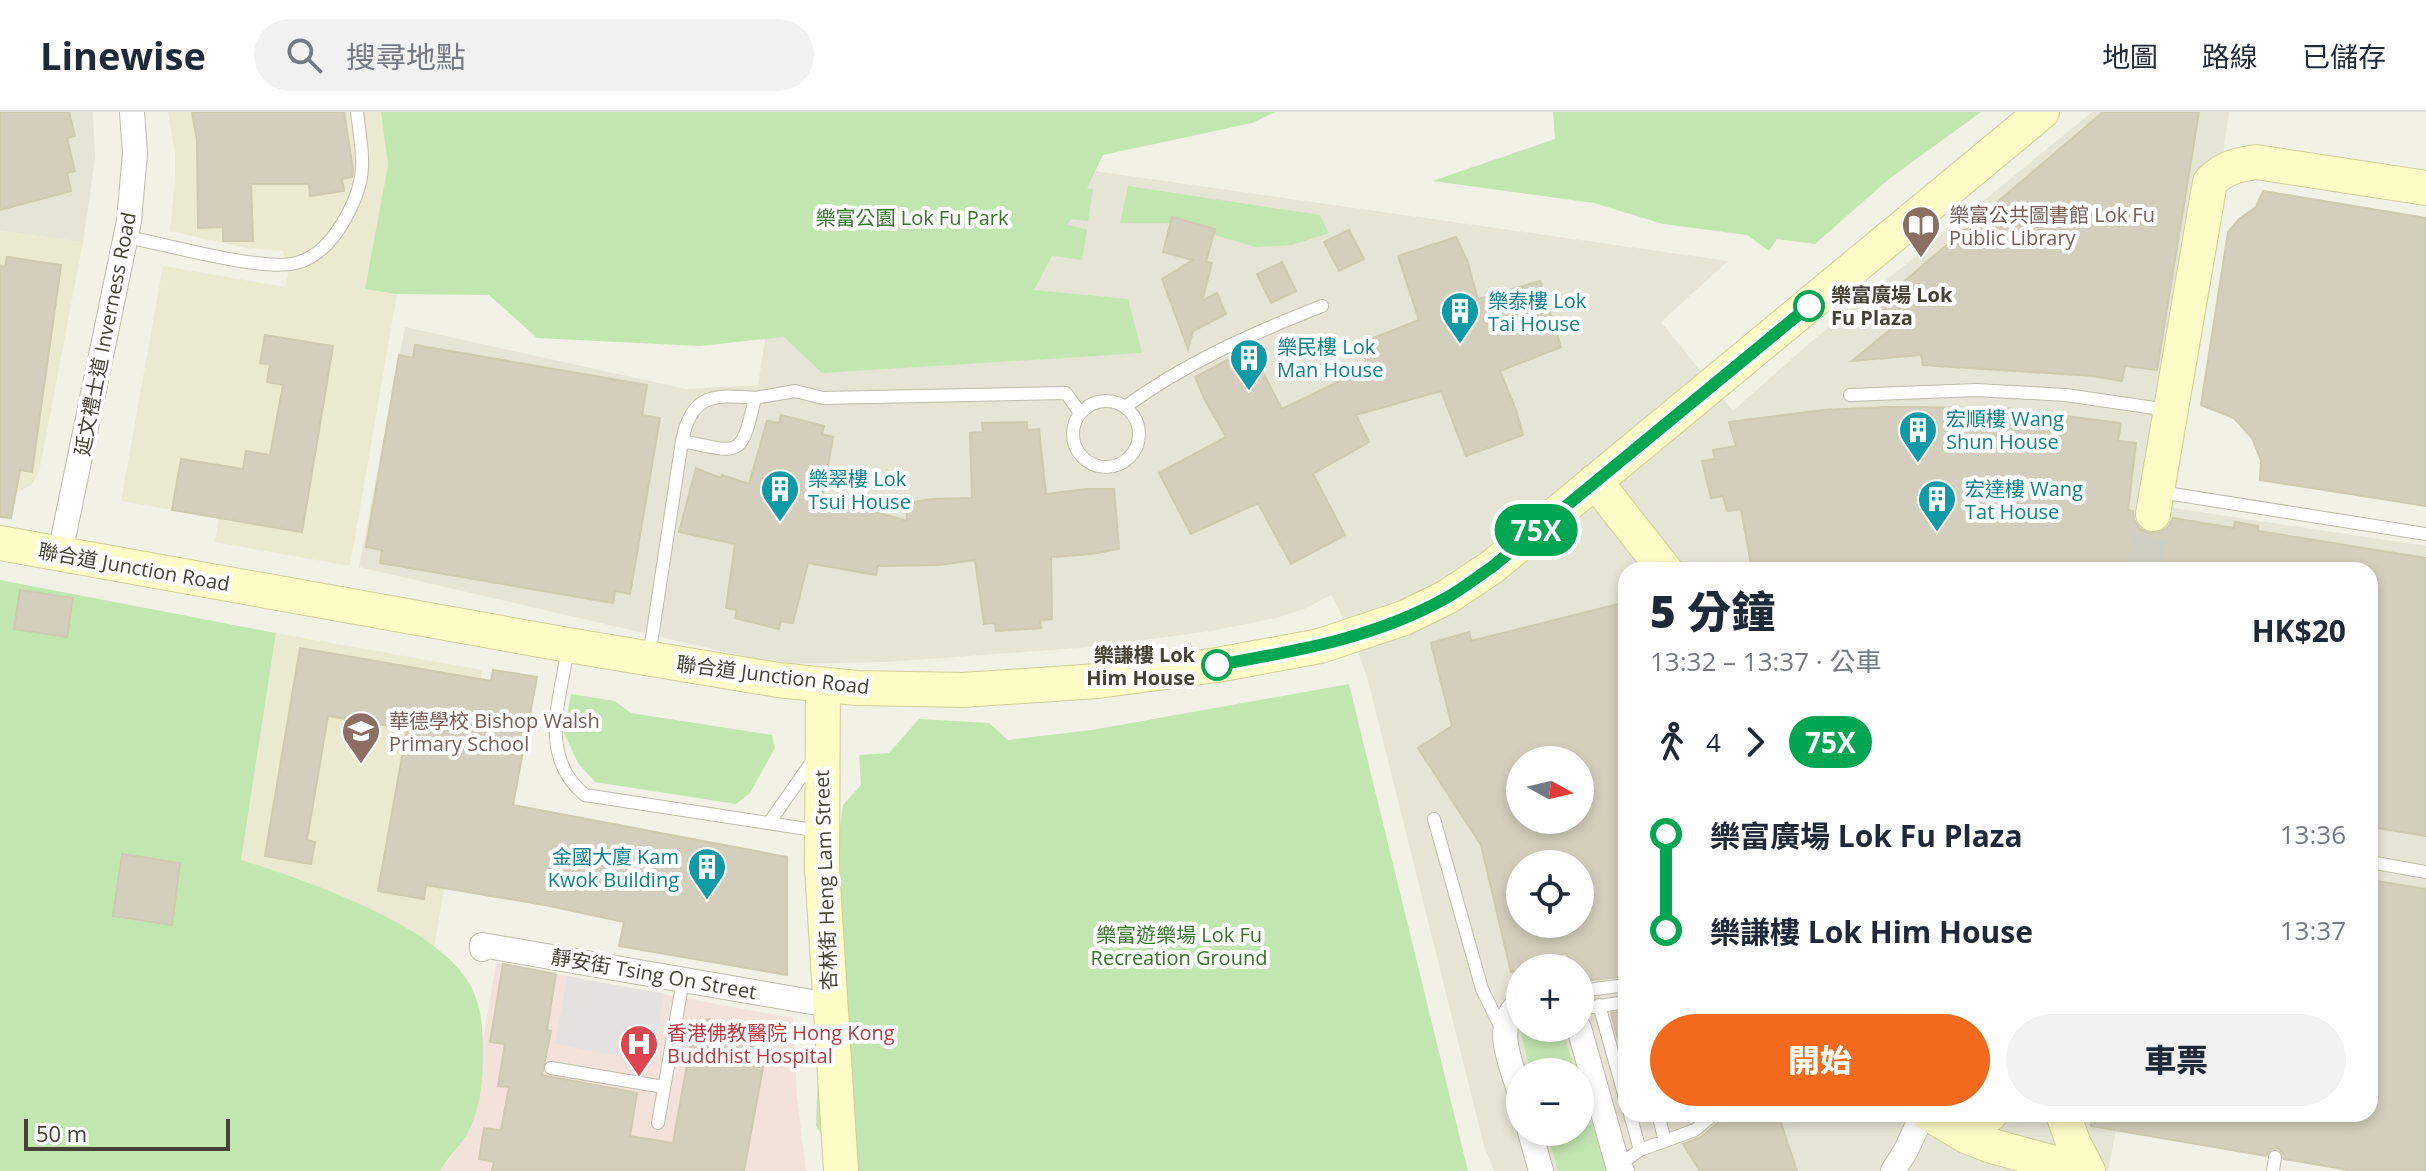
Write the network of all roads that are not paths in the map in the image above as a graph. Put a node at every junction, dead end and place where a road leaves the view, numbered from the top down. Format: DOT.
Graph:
graph roads {
  1 [pos="132,112"];
  2 [pos="357,112"];
  3 [pos="2042,112"];
  4 [pos="2426,188"];
  5 [pos="127,237"];
  6 [pos="1322,306"];
  7 [pos="1850,395"];
  8 [pos="755,398"];
  9 [pos="1125,407"];
  10 [pos="2171,410"];
  11 [pos="1080,413"];
  12 [pos="682,441"];
  13 [pos="1595,481"];
  14 [pos="2155,503"];
  15 [pos="2426,534"];
  16 [pos="0,543"];
  17 [pos="60,553"];
  18 [pos="1659,562"];
  19 [pos="568,645"];
  20 [pos="649,659"];
  21 [pos="823,685"];
  22 [pos="822,747"];
  23 [pos="1434,819"];
  24 [pos="769,823"];
  25 [pos="820,831"];
  26 [pos="2378,863"];
  27 [pos="2426,872"];
  28 [pos="482,949"];
  29 [pos="683,980"];
  30 [pos="1618,986"];
  31 [pos="1594,989"];
  32 [pos="1618,1003"];
  33 [pos="829,1005"];
  34 [pos="1599,1005"];
  35 [pos="1594,1006"];
  36 [pos="1506,1024"];
  37 [pos="1504,1035"];
  38 [pos="1583,1042"];
  39 [pos="1510,1058"];
  40 [pos="551,1068"];
  41 [pos="1618,1073"];
  42 [pos="664,1087"];
  43 [pos="1632,1122"];
  44 [pos="1660,1122"];
  45 [pos="1693,1122"];
  46 [pos="1700,1122"];
  47 [pos="1704,1122"];
  48 [pos="1919,1122"];
  49 [pos="1945,1122"];
  50 [pos="2066,1122"];
  51 [pos="658,1123"];
  52 [pos="1695,1130"];
  53 [pos="1665,1141"];
  54 [pos="1534,1146"];
  55 [pos="1640,1150"];
  56 [pos="1619,1169"];
  57 [pos="841,1171"];
  58 [pos="1541,1171"];
  59 [pos="1893,1171"];
  60 [pos="2085,1171"];
  1 -- 5 [label="street, 延文禮士道 Inverness Road"];
  2 -- 5 [label="lane"];
  3 -- 13 [label="main road, 聯合道 Junction Road"];
  4 -- 10 [label="main road"];
  5 -- 17 [label="street, 延文禮士道 Inverness Road"];
  6 -- 9 [label="lane"];
  7 -- 10 [label="lane"];
  8 -- 11 [label="lane"];
  8 -- 12 [label="lane"];
  8 -- 12 [label="lane"];
  9 -- 11 [label="lane"];
  9 -- 11 [label="lane"];
  10 -- 14 [label="main road"];
  12 -- 20 [label="lane"];
  13 -- 18 [label="main road"];
  13 -- 21 [label="main road, 聯合道 Junction Road"];
  14 -- 15 [label="lane"];
  16 -- 17 [label="main road, 聯合道 Junction Road"];
  17 -- 19 [label="main road, 聯合道 Junction Road"];
  19 -- 20 [label="main road, 聯合道 Junction Road"];
  19 -- 24 [label="lane"];
  20 -- 21 [label="main road, 聯合道 Junction Road"];
  21 -- 22 [label="main road, 杏林街 Heng Lam Street"];
  22 -- 24 [label="lane"];
  22 -- 25 [label="main road, 杏林街 Heng Lam Street"];
  23 -- 37 [label="lane"];
  24 -- 25 [label="lane"];
  25 -- 33 [label="main road, 杏林街 Heng Lam Street"];
  26 -- 27 [label="lane"];
  28 -- 29 [label="street, 靜安街 Tsing On Street"];
  29 -- 33 [label="street, 靜安街 Tsing On Street"];
  29 -- 42 [label="lane"];
  30 -- 31 [label="lane"];
  32 -- 34 [label="lane"];
  33 -- 57 [label="main road, 杏林街 Heng Lam Street"];
  34 -- 35 [label="lane"];
  34 -- 41 [label="lane"];
  36 -- 37 [label="street"];
  37 -- 39 [label="street"];
  38 -- 56 [label="street"];
  40 -- 42 [label="lane"];
  42 -- 51 [label="lane"];
  43 -- 55 [label="lane"];
  44 -- 53 [label="lane"];
  45 -- 52 [label="lane"];
  46 -- 52 [label="lane"];
  47 -- 52 [label="lane"];
  48 -- 59 [label="street"];
  49 -- 60 [label="main road"];
  50 -- 60 [label="main road"];
  52 -- 53 [label="lane"];
  53 -- 55 [label="lane"];
  54 -- 58 [label="street"];
  55 -- 56 [label="lane"];
}
